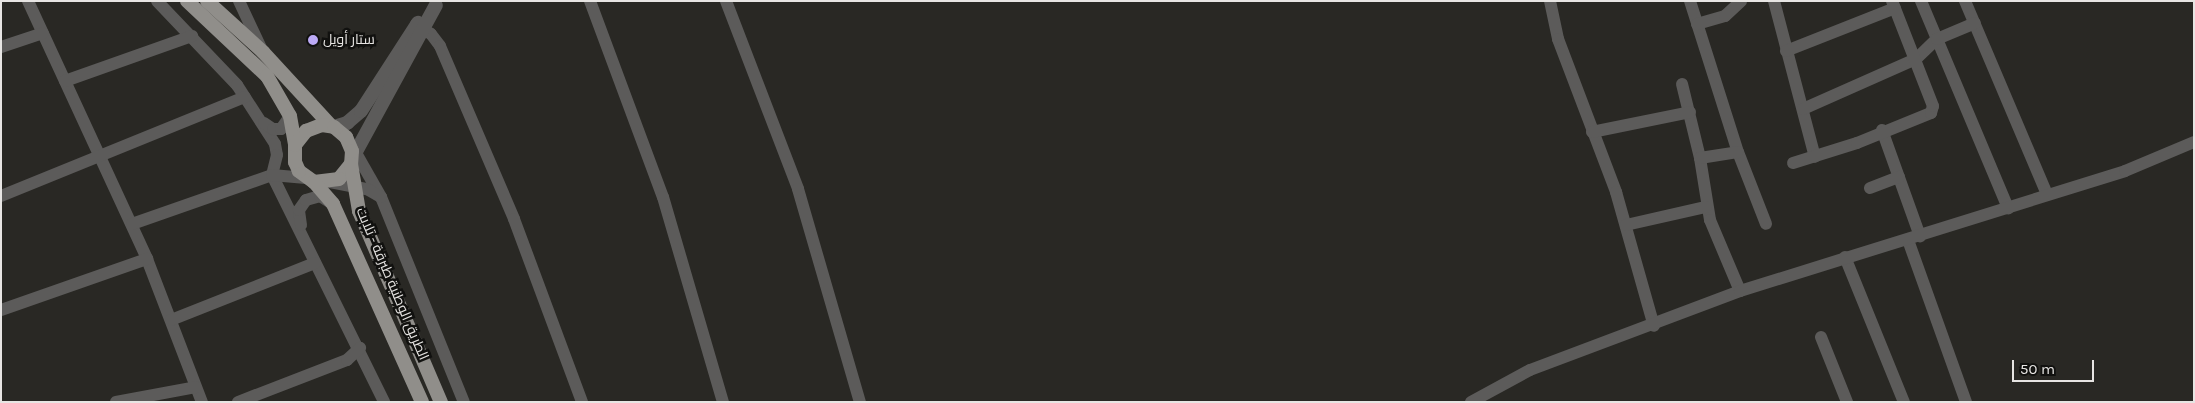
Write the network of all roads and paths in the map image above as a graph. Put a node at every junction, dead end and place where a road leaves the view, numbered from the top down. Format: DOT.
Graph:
graph roads {
  1 [pos="28,1"];
  2 [pos="157,1"];
  3 [pos="187,1"];
  4 [pos="207,1"];
  5 [pos="239,1"];
  6 [pos="590,1"];
  7 [pos="726,1"];
  8 [pos="1550,1"];
  9 [pos="1690,1"];
  10 [pos="1741,1"];
  11 [pos="1774,1"];
  12 [pos="1922,1"];
  13 [pos="1965,1"];
  14 [pos="438,3"];
  15 [pos="1894,4"];
  16 [pos="1975,23"];
  17 [pos="1697,24"];
  18 [pos="419,26"];
  19 [pos="43,33"];
  20 [pos="192,36"];
  21 [pos="1937,39"];
  22 [pos="1,47"];
  23 [pos="1786,51"];
  24 [pos="263,52"];
  25 [pos="1916,59"];
  26 [pos="65,81"];
  27 [pos="1682,84"];
  28 [pos="245,97"];
  29 [pos="1803,109"];
  30 [pos="1690,112"];
  31 [pos="290,116"];
  32 [pos="261,119"];
  33 [pos="333,127"];
  34 [pos="1882,130"];
  35 [pos="1592,132"];
  36 [pos="2194,142"];
  37 [pos="295,149"];
  38 [pos="1738,152"];
  39 [pos="352,154"];
  40 [pos="1815,157"];
  41 [pos="98,158"];
  42 [pos="1700,158"];
  43 [pos="1793,163"];
  44 [pos="272,175"];
  45 [pos="1899,177"];
  46 [pos="310,180"];
  47 [pos="330,182"];
  48 [pos="354,186"];
  49 [pos="1870,188"];
  50 [pos="2047,194"];
  51 [pos="1,196"];
  52 [pos="381,197"];
  53 [pos="332,204"];
  54 [pos="1706,207"];
  55 [pos="2008,208"];
  56 [pos="132,224"];
  57 [pos="1626,224"];
  58 [pos="1766,224"];
  59 [pos="302,230"];
  60 [pos="1914,238"];
  61 [pos="1845,257"];
  62 [pos="147,259"];
  63 [pos="315,263"];
  64 [pos="1740,291"];
  65 [pos="1,310"];
  66 [pos="171,320"];
  67 [pos="1654,326"];
  68 [pos="1821,337"];
  69 [pos="360,348"];
  70 [pos="196,386"];
  71 [pos="116,402"];
  72 [pos="202,402"];
  73 [pos="238,402"];
  74 [pos="384,402"];
  75 [pos="422,402"];
  76 [pos="441,402"];
  77 [pos="464,402"];
  78 [pos="582,402"];
  79 [pos="723,402"];
  80 [pos="860,402"];
  81 [pos="1471,402"];
  82 [pos="1847,402"];
  83 [pos="1904,402"];
  84 [pos="1966,402"];
  1 -- 19 [label="street"];
  2 -- 20 [label="street"];
  3 -- 31 [label="main road"];
  4 -- 24 [label="main road"];
  5 -- 24 [label="street"];
  6 -- 79 [label="street"];
  7 -- 80 [label="street"];
  8 -- 35 [label="street"];
  9 -- 17 [label="street"];
  10 -- 17 [label="street"];
  11 -- 23 [label="street"];
  12 -- 21 [label="street"];
  13 -- 16 [label="street"];
  14 -- 18 [label="street"];
  15 -- 23 [label="street"];
  15 -- 25 [label="street"];
  16 -- 21 [label="street"];
  16 -- 50 [label="street"];
  17 -- 38 [label="street"];
  18 -- 33 [label="street"];
  18 -- 39 [label="street"];
  18 -- 78 [label="street"];
  19 -- 22 [label="street"];
  19 -- 26 [label="street"];
  20 -- 26 [label="street"];
  20 -- 28 [label="street"];
  21 -- 25 [label="street"];
  21 -- 55 [label="street"];
  23 -- 29 [label="street"];
  24 -- 33 [label="main road"];
  25 -- 29 [label="street"];
  25 -- 34 [label="street"];
  26 -- 41 [label="street"];
  27 -- 30 [label="street"];
  28 -- 32 [label="street"];
  28 -- 41 [label="street"];
  29 -- 40 [label="street"];
  30 -- 35 [label="street"];
  30 -- 42 [label="street"];
  31 -- 32 [label="street"];
  31 -- 37 [label="main road"];
  32 -- 44 [label="street"];
  33 -- 37 [label="main road"];
  33 -- 39 [label="main road"];
  34 -- 40 [label="street"];
  34 -- 45 [label="street"];
  35 -- 57 [label="street"];
  36 -- 50 [label="street"];
  37 -- 44 [label="street"];
  37 -- 46 [label="main road"];
  38 -- 42 [label="street"];
  38 -- 58 [label="street"];
  39 -- 47 [label="main road"];
  39 -- 48 [label="main road, الطريق الوطنية طبرقة - تلابت"];
  39 -- 52 [label="street"];
  40 -- 43 [label="street"];
  41 -- 51 [label="street"];
  41 -- 56 [label="street"];
  42 -- 54 [label="street"];
  44 -- 46 [label="street"];
  44 -- 56 [label="street"];
  44 -- 59 [label="street"];
  45 -- 49 [label="street"];
  45 -- 60 [label="street"];
  46 -- 47 [label="main road"];
  46 -- 53 [label="main road, الطريق الوطنية طبرقة - تلابت"];
  47 -- 48 [label="street"];
  48 -- 52 [label="street"];
  48 -- 76 [label="main road, الطريق الوطنية طبرقة - تلابت"];
  50 -- 55 [label="street"];
  52 -- 77 [label="street"];
  53 -- 59 [label="street"];
  53 -- 75 [label="main road, الطريق الوطنية طبرقة - تلابت"];
  54 -- 57 [label="street"];
  54 -- 64 [label="street"];
  55 -- 60 [label="street"];
  56 -- 62 [label="street"];
  57 -- 67 [label="street"];
  59 -- 63 [label="street"];
  60 -- 61 [label="street"];
  60 -- 84 [label="street"];
  61 -- 64 [label="street"];
  61 -- 83 [label="street"];
  62 -- 65 [label="street"];
  62 -- 66 [label="street"];
  63 -- 66 [label="street"];
  63 -- 69 [label="street"];
  64 -- 67 [label="street"];
  66 -- 70 [label="street"];
  67 -- 81 [label="street"];
  68 -- 82 [label="street"];
  69 -- 73 [label="street"];
  69 -- 74 [label="street"];
  70 -- 71 [label="street"];
  70 -- 72 [label="street"];
}
